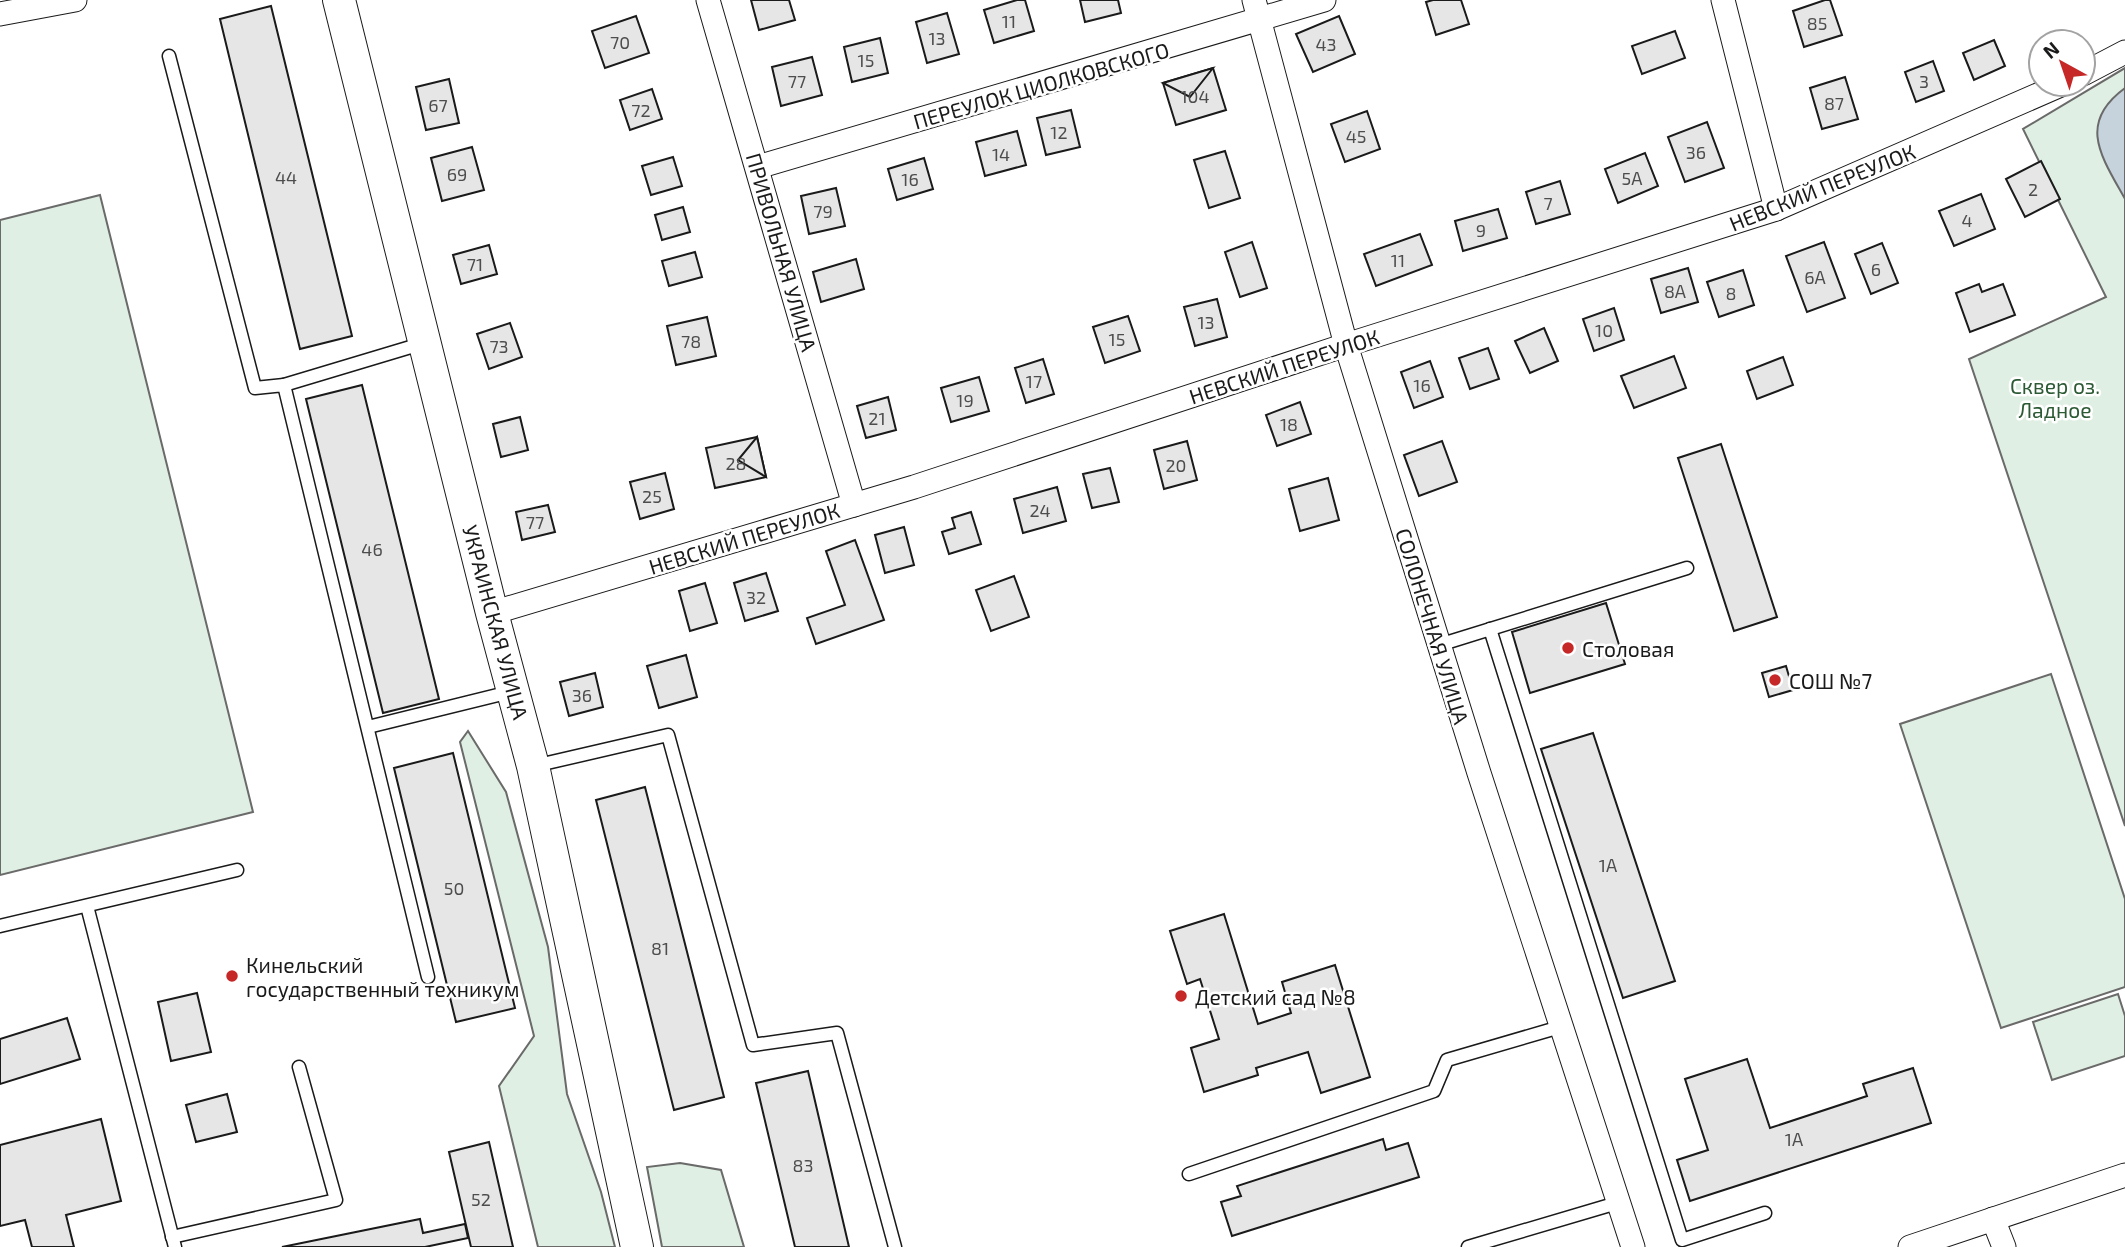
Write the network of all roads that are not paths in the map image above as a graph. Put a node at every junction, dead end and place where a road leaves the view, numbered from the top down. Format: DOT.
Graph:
graph roads {
  1 [pos="75,0"];
  2 [pos="339,0"];
  3 [pos="708,0"];
  4 [pos="1324,0"];
  5 [pos="1723,0"];
  6 [pos="1257,10"];
  7 [pos="0,14"];
  8 [pos="2125,52"];
  9 [pos="169,56"];
  10 [pos="2097,67"];
  11 [pos="2031,98"];
  12 [pos="758,167"];
  13 [pos="1776,209"];
  14 [pos="427,343"];
  15 [pos="1346,345"];
  16 [pos="284,384"];
  17 [pos="854,505"];
  18 [pos="1687,568"];
  19 [pos="492,613"];
  20 [pos="1490,629"];
  21 [pos="1439,645"];
  22 [pos="513,691"];
  23 [pos="368,727"];
  24 [pos="533,766"];
  25 [pos="237,870"];
  26 [pos="87,906"];
  27 [pos="0,926"];
  28 [pos="428,977"];
  29 [pos="1560,1027"];
  30 [pos="299,1067"];
  31 [pos="1189,1174"];
  32 [pos="2125,1175"];
  33 [pos="1617,1203"];
  34 [pos="1765,1213"];
  35 [pos="1993,1219"];
  36 [pos="174,1242"];
  37 [pos="637,1247"];
  38 [pos="895,1247"];
  39 [pos="1468,1247"];
  40 [pos="1633,1247"];
  41 [pos="1910,1247"];
  42 [pos="2004,1247"];
  1 -- 7 [label="street"];
  2 -- 14 [label="main road, УКРАИНСКАЯ УЛИЦА"];
  3 -- 12 [label="street, ПРИВОЛЬНАЯ УЛИЦА"];
  4 -- 6 [label="street, ПЕРЕУЛОК ЦИОЛКОВСКОГО"];
  5 -- 13 [label="street"];
  6 -- 12 [label="street, ПЕРЕУЛОК ЦИОЛКОВСКОГО"];
  6 -- 15 [label="street, СОЛОНЕЧНАЯ УЛИЦА"];
  8 -- 10 [label="street"];
  9 -- 16 [label="lane"];
  11 -- 13 [label="street, НЕВСКИЙ ПЕРЕУЛОК"];
  12 -- 17 [label="street, ПРИВОЛЬНАЯ УЛИЦА"];
  13 -- 15 [label="street, НЕВСКИЙ ПЕРЕУЛОК"];
  14 -- 16 [label="lane"];
  14 -- 19 [label="main road, УКРАИНСКАЯ УЛИЦА"];
  15 -- 17 [label="street, НЕВСКИЙ ПЕРЕУЛОК"];
  15 -- 21 [label="street, СОЛОНЕЧНАЯ УЛИЦА"];
  16 -- 23 [label="lane"];
  17 -- 19 [label="street, НЕВСКИЙ ПЕРЕУЛОК"];
  18 -- 20 [label="lane"];
  19 -- 22 [label="main road, УКРАИНСКАЯ УЛИЦА"];
  20 -- 21 [label="lane"];
  20 -- 34 [label="lane"];
  21 -- 29 [label="street, СОЛОНЕЧНАЯ УЛИЦА"];
  22 -- 23 [label="lane"];
  22 -- 24 [label="main road, УКРАИНСКАЯ УЛИЦА"];
  23 -- 28 [label="lane"];
  24 -- 37 [label="main road, УКРАИНСКАЯ УЛИЦА"];
  24 -- 38 [label="lane"];
  25 -- 26 [label="lane"];
  26 -- 27 [label="lane"];
  26 -- 36 [label="lane"];
  29 -- 31 [label="lane"];
  29 -- 33 [label="street, СОЛОНЕЧНАЯ УЛИЦА"];
  30 -- 36 [label="lane"];
  32 -- 35 [label="street"];
  33 -- 39 [label="lane"];
  33 -- 40 [label="street, СОЛОНЕЧНАЯ УЛИЦА"];
  35 -- 41 [label="street"];
  35 -- 42 [label="street"];
}
